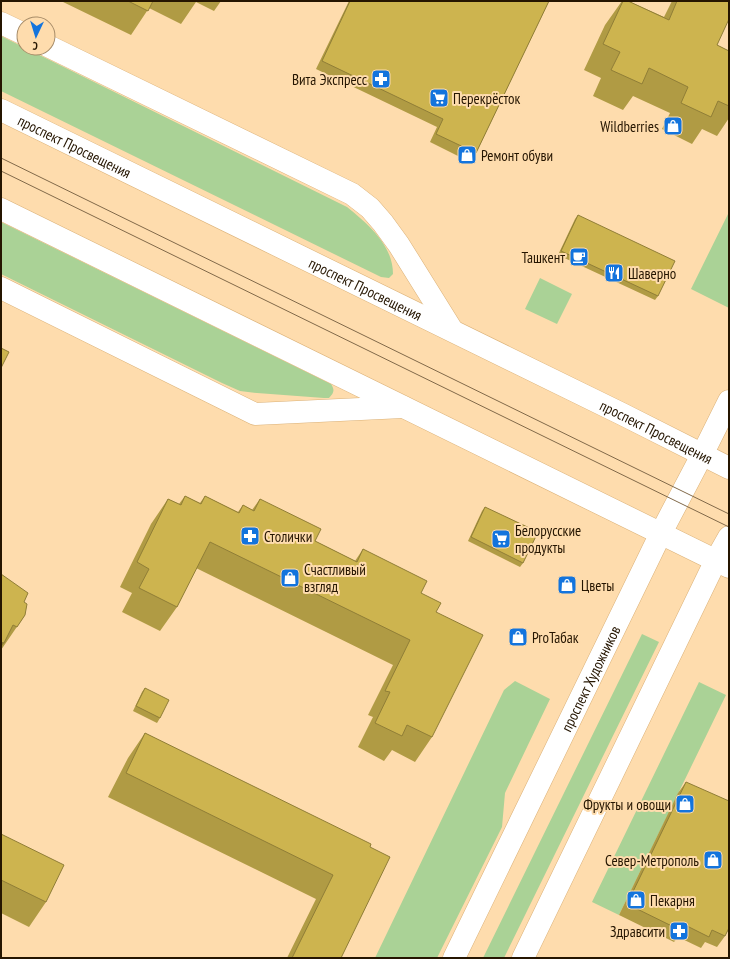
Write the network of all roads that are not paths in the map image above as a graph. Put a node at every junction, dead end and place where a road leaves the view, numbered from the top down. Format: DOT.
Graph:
graph roads {
  1 [pos="1,23"];
  2 [pos="16,30"];
  3 [pos="56,50"];
  4 [pos="1,110"];
  5 [pos="1,210"];
  6 [pos="1,288"];
  7 [pos="452,330"];
  8 [pos="729,401"];
  9 [pos="403,407"];
  10 [pos="702,455"];
  11 [pos="729,468"];
  12 [pos="661,533"];
  13 [pos="729,537"];
  14 [pos="722,563"];
  15 [pos="454,958"];
  16 [pos="523,958"];
  1 -- 2 [label="street"];
  3 -- 7 [label="street"];
  4 -- 7 [label="street, проспект Просвещения"];
  5 -- 9 [label="street"];
  6 -- 9 [label="street"];
  7 -- 10 [label="street, проспект Просвещения"];
  8 -- 10 [label="street, проспект Художников"];
  9 -- 12 [label="street"];
  10 -- 11 [label="street, проспект Просвещения"];
  10 -- 12 [label="street, проспект Художников"];
  12 -- 14 [label="street"];
  12 -- 15 [label="street, проспект Художников"];
  13 -- 14 [label="street"];
  14 -- 16 [label="street"];
}
